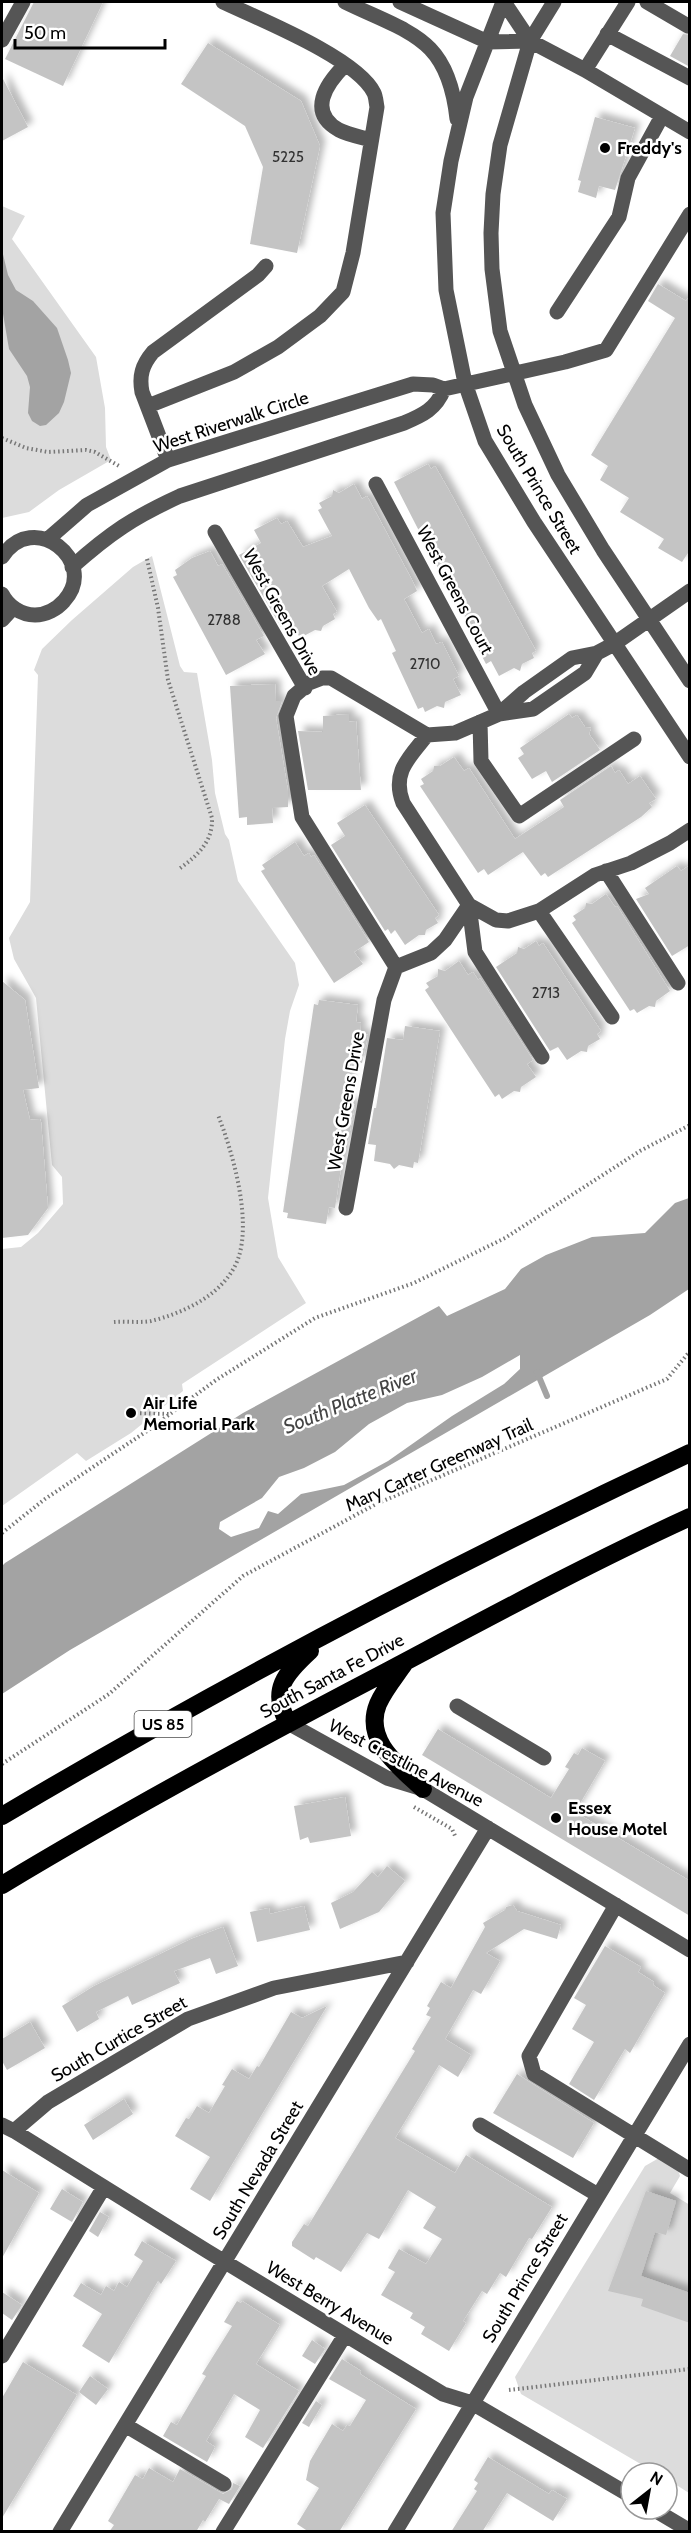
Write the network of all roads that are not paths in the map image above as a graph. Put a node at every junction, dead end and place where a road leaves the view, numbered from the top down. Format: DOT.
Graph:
graph roads {
  1 [pos="23,2"];
  2 [pos="223,2"];
  3 [pos="345,2"];
  4 [pos="400,2"];
  5 [pos="503,2"];
  6 [pos="554,2"];
  7 [pos="628,2"];
  8 [pos="647,2"];
  9 [pos="688,26"];
  10 [pos="607,34"];
  11 [pos="2,40"];
  12 [pos="530,41"];
  13 [pos="488,42"];
  14 [pos="345,65"];
  15 [pos="585,70"];
  16 [pos="690,78"];
  17 [pos="662,116"];
  18 [pos="458,128"];
  19 [pos="690,132"];
  20 [pos="371,140"];
  21 [pos="690,214"];
  22 [pos="266,266"];
  23 [pos="557,312"];
  24 [pos="514,371"];
  25 [pos="465,383"];
  26 [pos="444,389"];
  27 [pos="148,406"];
  28 [pos="168,460"];
  29 [pos="376,484"];
  30 [pos="215,532"];
  31 [pos="48,539"];
  32 [pos="2,557"];
  33 [pos="72,567"];
  34 [pos="690,591"];
  35 [pos="2,594"];
  36 [pos="14,608"];
  37 [pos="2,620"];
  38 [pos="649,621"];
  39 [pos="614,644"];
  40 [pos="690,681"];
  41 [pos="305,688"];
  42 [pos="499,714"];
  43 [pos="480,722"];
  44 [pos="427,735"];
  45 [pos="634,739"];
  46 [pos="690,757"];
  47 [pos="690,830"];
  48 [pos="606,871"];
  49 [pos="468,905"];
  50 [pos="539,911"];
  51 [pos="396,967"];
  52 [pos="678,983"];
  53 [pos="612,1017"];
  54 [pos="542,1057"];
  55 [pos="346,1208"];
  56 [pos="690,1453"];
  57 [pos="690,1517"];
  58 [pos="326,1636"];
  59 [pos="406,1661"];
  60 [pos="457,1706"];
  61 [pos="288,1723"];
  62 [pos="544,1758"];
  63 [pos="423,1789"];
  64 [pos="2,1816"];
  65 [pos="488,1828"];
  66 [pos="2,1885"];
  67 [pos="616,1905"];
  68 [pos="690,1950"];
  69 [pos="407,1962"];
  70 [pos="690,2044"];
  71 [pos="480,2125"];
  72 [pos="8,2128"];
  73 [pos="634,2137"];
  74 [pos="690,2170"];
  75 [pos="104,2187"];
  76 [pos="598,2195"];
  77 [pos="224,2262"];
  78 [pos="345,2335"];
  79 [pos="2,2356"];
  80 [pos="472,2403"];
  81 [pos="125,2425"];
  82 [pos="224,2484"];
  83 [pos="619,2489"];
  84 [pos="673,2521"];
  85 [pos="690,2531"];
  86 [pos="60,2532"];
  87 [pos="223,2532"];
  88 [pos="394,2532"];
  1 -- 11 [label="street"];
  2 -- 14 [label="street"];
  3 -- 18 [label="street"];
  4 -- 13 [label="street"];
  5 -- 12 [label="street"];
  5 -- 13 [label="street, South Prince Street"];
  6 -- 12 [label="street, South Prince Street"];
  7 -- 10 [label="street"];
  8 -- 9 [label="street"];
  10 -- 15 [label="street"];
  10 -- 16 [label="street"];
  12 -- 13 [label="street"];
  12 -- 15 [label="street"];
  12 -- 24 [label="street, South Prince Street"];
  13 -- 18 [label="street, South Prince Street"];
  14 -- 20 [label="street"];
  14 -- 20 [label="street"];
  15 -- 17 [label="street"];
  17 -- 19 [label="street"];
  17 -- 23 [label="street"];
  18 -- 25 [label="street, South Prince Street"];
  20 -- 27 [label="street"];
  21 -- 24 [label="street, West Riverwalk Circle"];
  22 -- 27 [label="street"];
  24 -- 25 [label="street, West Riverwalk Circle"];
  24 -- 38 [label="street, South Prince Street"];
  25 -- 26 [label="street, West Riverwalk Circle"];
  25 -- 39 [label="street, South Prince Street"];
  26 -- 28 [label="street, West Riverwalk Circle"];
  26 -- 33 [label="street"];
  27 -- 28 [label="street"];
  28 -- 31 [label="street, West Riverwalk Circle"];
  29 -- 42 [label="street, West Greens Court"];
  30 -- 41 [label="street, West Greens Drive"];
  31 -- 32 [label="street"];
  31 -- 33 [label="street"];
  33 -- 36 [label="street"];
  34 -- 38 [label="street"];
  35 -- 36 [label="street"];
  36 -- 37 [label="street"];
  38 -- 39 [label="street"];
  38 -- 40 [label="street, South Prince Street"];
  39 -- 42 [label="street"];
  39 -- 46 [label="street, South Prince Street"];
  41 -- 44 [label="street"];
  41 -- 51 [label="street, West Greens Drive"];
  42 -- 43 [label="street"];
  43 -- 44 [label="street"];
  43 -- 45 [label="street"];
  44 -- 49 [label="street"];
  47 -- 48 [label="street"];
  48 -- 50 [label="street"];
  48 -- 52 [label="street"];
  49 -- 50 [label="street"];
  49 -- 51 [label="street"];
  49 -- 54 [label="street"];
  50 -- 53 [label="street"];
  51 -- 55 [label="street, West Greens Drive"];
  56 -- 58 [label="highway, South Santa Fe Drive / US 85"];
  57 -- 59 [label="highway, South Santa Fe Drive"];
  58 -- 61 [label="highway"];
  58 -- 64 [label="highway, South Santa Fe Drive / US 85"];
  59 -- 61 [label="highway, South Santa Fe Drive"];
  59 -- 63 [label="highway"];
  60 -- 62 [label="street"];
  61 -- 63 [label="street, West Crestline Avenue"];
  61 -- 66 [label="highway, South Santa Fe Drive"];
  63 -- 65 [label="street, West Crestline Avenue"];
  65 -- 67 [label="street, West Crestline Avenue"];
  65 -- 69 [label="street, South Nevada Street"];
  67 -- 68 [label="street, West Crestline Avenue"];
  67 -- 73 [label="street"];
  69 -- 72 [label="street, South Curtice Street"];
  69 -- 77 [label="street, South Nevada Street"];
  70 -- 73 [label="street, South Prince Street"];
  71 -- 76 [label="street"];
  72 -- 75 [label="street, West Berry Avenue"];
  73 -- 74 [label="street"];
  73 -- 76 [label="street, South Prince Street"];
  75 -- 77 [label="street, West Berry Avenue"];
  75 -- 79 [label="street"];
  76 -- 80 [label="street, South Prince Street"];
  77 -- 78 [label="street, West Berry Avenue"];
  77 -- 81 [label="street, South Nevada Street"];
  78 -- 80 [label="street, West Berry Avenue"];
  78 -- 87 [label="street"];
  80 -- 83 [label="street, West Berry Avenue"];
  80 -- 88 [label="street, South Prince Street"];
  81 -- 82 [label="street"];
  81 -- 86 [label="street, South Nevada Street"];
  84 -- 85 [label="street"];
}
